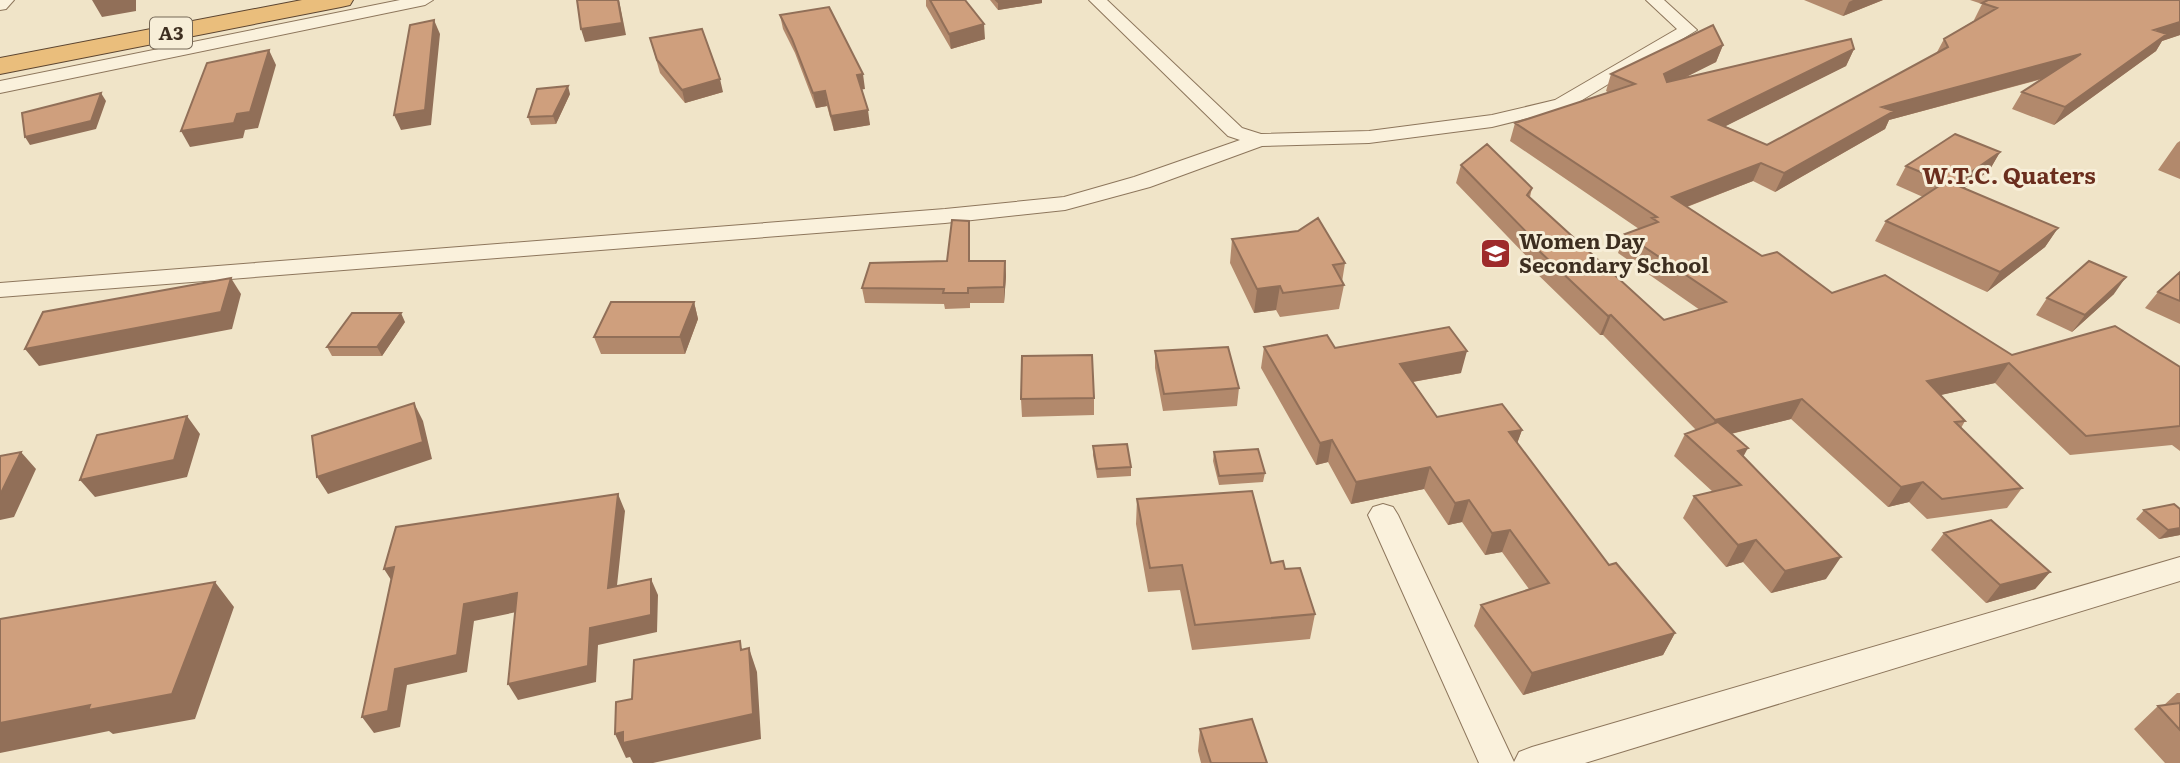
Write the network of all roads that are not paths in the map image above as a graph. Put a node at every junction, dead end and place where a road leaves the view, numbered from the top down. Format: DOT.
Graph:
graph roads {
  1 [pos="6,0"];
  2 [pos="283,0"];
  3 [pos="341,0"];
  4 [pos="425,0"];
  5 [pos="1097,0"];
  6 [pos="1654,0"];
  7 [pos="0,5"];
  8 [pos="0,56"];
  9 [pos="0,66"];
  10 [pos="0,87"];
  11 [pos="1260,140"];
  12 [pos="0,290"];
  13 [pos="1383,515"];
  14 [pos="2180,569"];
  15 [pos="1497,763"];
  16 [pos="1532,763"];
  1 -- 7 [label="street"];
  2 -- 8 [label="highway, A3"];
  3 -- 9 [label="highway, A3"];
  4 -- 10 [label="street"];
  5 -- 11 [label="street"];
  6 -- 11 [label="street"];
  11 -- 12 [label="street"];
  13 -- 15 [label="street"];
  14 -- 16 [label="street"];
}
